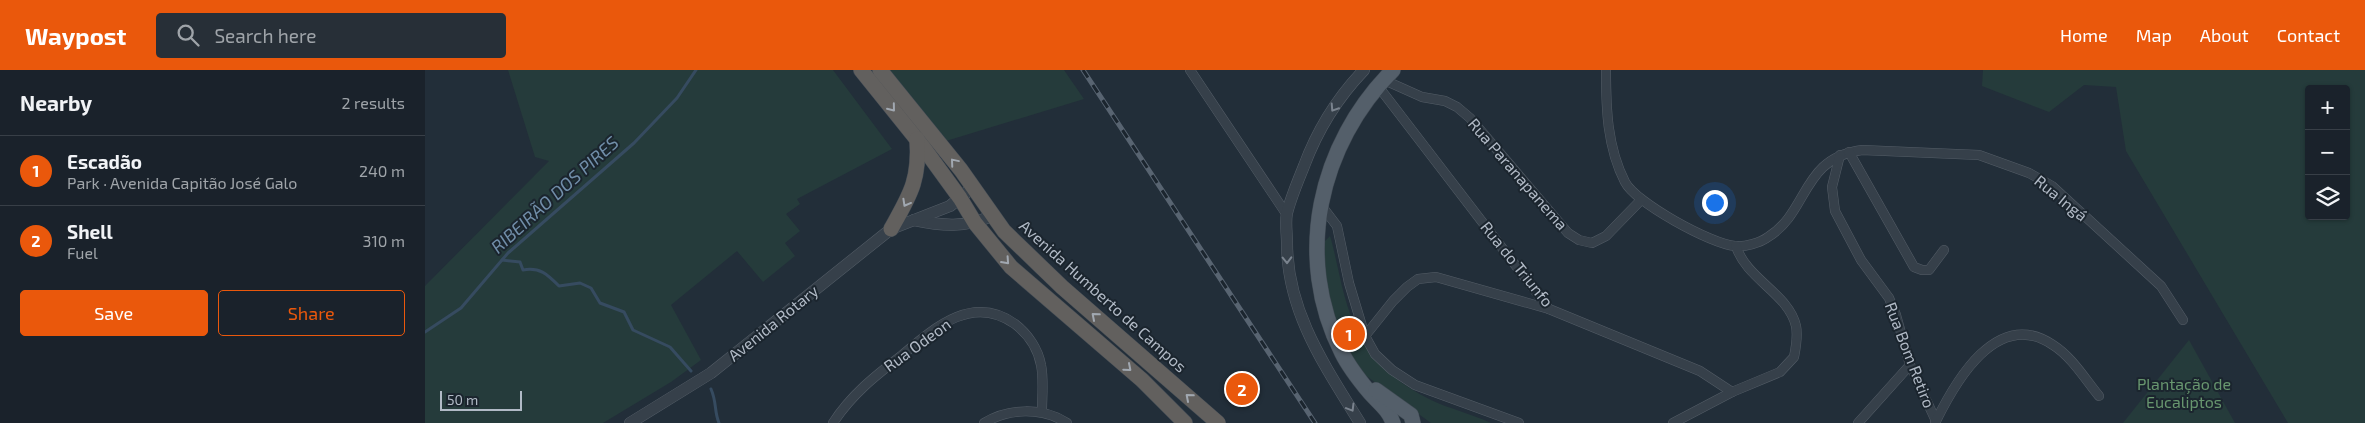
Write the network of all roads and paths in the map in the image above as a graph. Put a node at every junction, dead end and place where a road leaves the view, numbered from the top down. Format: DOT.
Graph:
graph roads {
  1 [pos="861,70"];
  2 [pos="880,70"];
  3 [pos="1190,70"];
  4 [pos="1364,70"];
  5 [pos="1606,70"];
  6 [pos="1385,78"];
  7 [pos="917,139"];
  8 [pos="1845,153"];
  9 [pos="973,187"];
  10 [pos="960,198"];
  11 [pos="1641,200"];
  12 [pos="1321,205"];
  13 [pos="1287,215"];
  14 [pos="992,216"];
  15 [pos="914,220"];
  16 [pos="975,223"];
  17 [pos="891,229"];
  18 [pos="1736,246"];
  19 [pos="1944,250"];
  20 [pos="1549,309"];
  21 [pos="2183,320"];
  22 [pos="1365,336"];
  23 [pos="1910,365"];
  24 [pos="1356,374"];
  25 [pos="1732,392"];
  26 [pos="2099,396"];
  27 [pos="1042,411"];
  28 [pos="1412,419"];
  29 [pos="1935,422"];
  30 [pos="630,423"];
  31 [pos="833,423"];
  32 [pos="984,423"];
  33 [pos="1067,423"];
  34 [pos="1185,423"];
  35 [pos="1218,423"];
  36 [pos="1360,423"];
  37 [pos="1393,423"];
  38 [pos="1519,423"];
  39 [pos="1673,423"];
  40 [pos="1857,423"];
  1 -- 7 [label="highway, one-way"];
  9 -- 2 [label="highway, Avenida Humberto de Campos, one-way"];
  3 -- 13 [label="street"];
  4 -- 13 [label="street, one-way"];
  5 -- 11 [label="street"];
  6 -- 11 [label="street, Rua Paranapanema"];
  6 -- 12 [label="main road"];
  6 -- 20 [label="street, Rua do Triunfo"];
  7 -- 10 [label="highway"];
  7 -- 17 [label="highway, one-way"];
  8 -- 18 [label="street"];
  8 -- 19 [label="street"];
  8 -- 21 [label="street, Rua Ingá"];
  8 -- 23 [label="street, Rua Bom Retiro"];
  9 -- 10 [label="street, Avenida Rotary"];
  9 -- 14 [label="highway, Avenida Humberto de Campos"];
  10 -- 15 [label="street, Avenida Rotary"];
  10 -- 16 [label="highway"];
  11 -- 18 [label="street"];
  12 -- 22 [label="street"];
  12 -- 24 [label="main road"];
  13 -- 36 [label="street, one-way"];
  14 -- 16 [label="street"];
  35 -- 14 [label="highway, Avenida Humberto de Campos, one-way"];
  15 -- 16 [label="street"];
  15 -- 17 [label="street, Avenida Rotary"];
  16 -- 34 [label="highway, one-way"];
  17 -- 30 [label="street, Avenida Rotary"];
  18 -- 25 [label="street"];
  20 -- 22 [label="street"];
  20 -- 25 [label="street, Rua do Triunfo"];
  22 -- 38 [label="street"];
  23 -- 29 [label="street, Rua Bom Retiro"];
  23 -- 40 [label="street"];
  24 -- 28 [label="main road"];
  24 -- 37 [label="main road"];
  25 -- 39 [label="street"];
  26 -- 29 [label="street"];
  27 -- 31 [label="street, Rua Odeon"];
  27 -- 32 [label="street"];
  27 -- 33 [label="street"];
}
